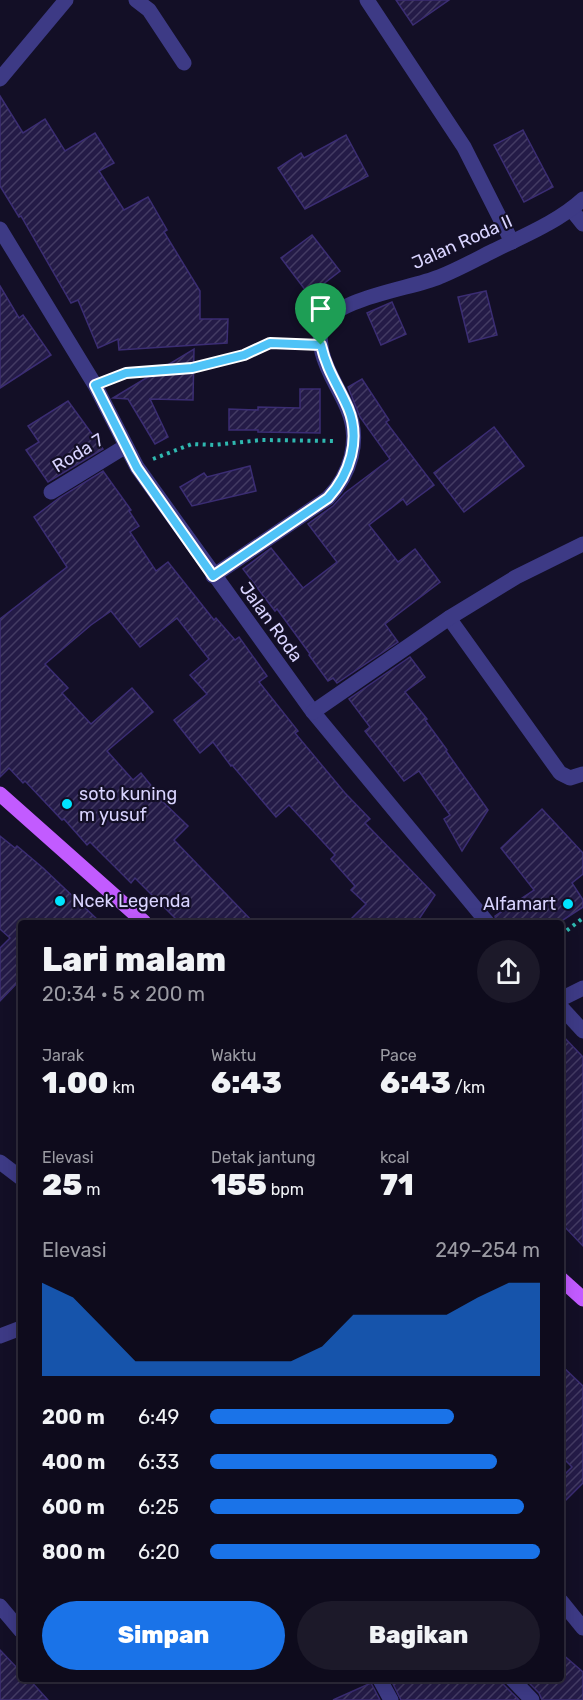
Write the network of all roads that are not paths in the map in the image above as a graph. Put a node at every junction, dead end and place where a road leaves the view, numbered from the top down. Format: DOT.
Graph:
graph roads {
  1 [pos="66,0"];
  2 [pos="136,0"];
  3 [pos="367,0"];
  4 [pos="184,63"];
  5 [pos="0,79"];
  6 [pos="577,204"];
  7 [pos="583,224"];
  8 [pos="0,229"];
  9 [pos="512,242"];
  10 [pos="126,446"];
  11 [pos="51,492"];
  12 [pos="583,544"];
  13 [pos="213,576"];
  14 [pos="449,618"];
  15 [pos="313,712"];
  16 [pos="583,774"];
  17 [pos="0,794"];
  18 [pos="142,920"];
  19 [pos="485,920"];
  20 [pos="583,988"];
  21 [pos="564,998"];
  22 [pos="564,1010"];
  23 [pos="583,1031"];
  24 [pos="0,1162"];
  25 [pos="18,1176"];
  26 [pos="564,1282"];
  27 [pos="583,1299"];
  28 [pos="18,1329"];
  29 [pos="0,1336"];
  30 [pos="564,1605"];
  31 [pos="0,1606"];
  32 [pos="18,1627"];
  33 [pos="583,1628"];
  34 [pos="382,1682"];
  35 [pos="515,1682"];
  36 [pos="391,1700"];
  37 [pos="532,1700"];
  1 -- 5 [label="street"];
  2 -- 4 [label="street"];
  3 -- 9 [label="street"];
  6 -- 7 [label="street"];
  6 -- 9 [label="street, Jalan Roda II"];
  8 -- 10 [label="street, Jalan Roda"];
  9 -- 13 [label="street, Jalan Roda II"];
  10 -- 11 [label="street, Roda 7"];
  10 -- 13 [label="street, Jalan Roda"];
  12 -- 14 [label="street"];
  13 -- 15 [label="street, Jalan Roda"];
  14 -- 15 [label="street"];
  14 -- 16 [label="street"];
  15 -- 19 [label="street, Jalan Roda"];
  17 -- 18 [label="main road"];
  20 -- 21 [label="street"];
  22 -- 23 [label="street"];
  24 -- 25 [label="street"];
  26 -- 27 [label="main road"];
  28 -- 29 [label="street"];
  30 -- 33 [label="street"];
  31 -- 32 [label="street"];
  34 -- 36 [label="street"];
  35 -- 37 [label="street"];
}
